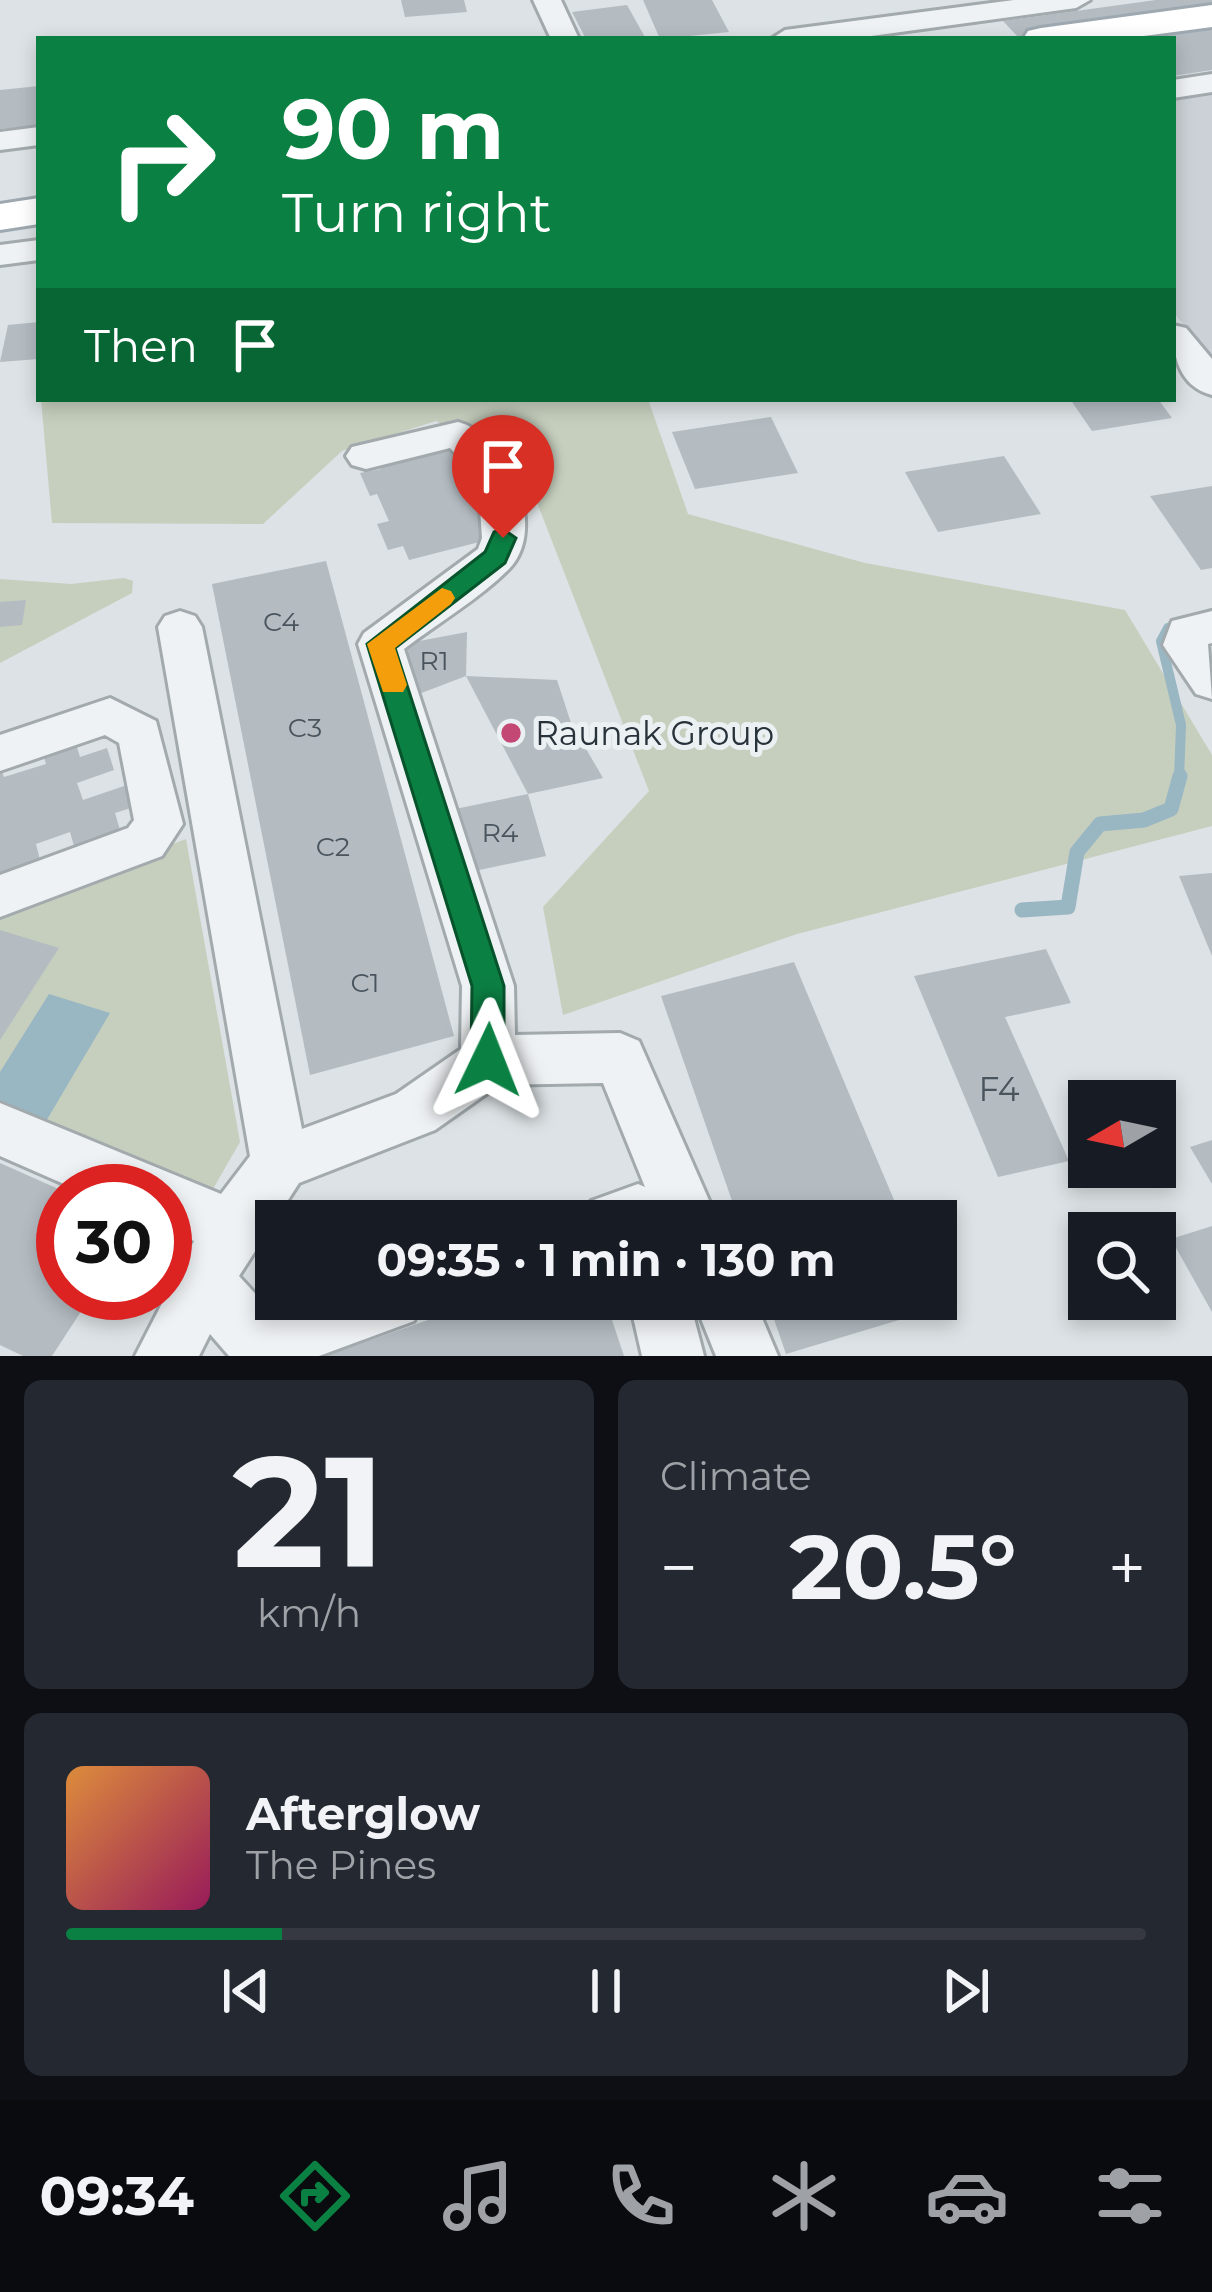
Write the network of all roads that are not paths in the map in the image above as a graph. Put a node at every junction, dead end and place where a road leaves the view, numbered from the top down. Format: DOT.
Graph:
graph roads {
  1 [pos="547,0"];
  2 [pos="1076,0"];
  3 [pos="1212,16"];
  4 [pos="564,36"];
  5 [pos="807,36"];
  6 [pos="1063,36"];
  7 [pos="1212,47"];
  8 [pos="1176,53"];
  9 [pos="1212,83"];
  10 [pos="1176,89"];
  11 [pos="36,136"];
  12 [pos="0,141"];
  13 [pos="36,175"];
  14 [pos="0,181"];
  15 [pos="36,212"];
  16 [pos="0,217"];
  17 [pos="36,250"];
  18 [pos="0,255"];
  19 [pos="1176,340"];
  20 [pos="1212,383"];
  21 [pos="366,456"];
  22 [pos="180,627"];
  23 [pos="1212,627"];
  24 [pos="1212,682"];
  25 [pos="0,753"];
  26 [pos="0,896"];
  27 [pos="488,1060"];
  28 [pos="0,1130"];
  29 [pos="280,1163"];
  30 [pos="81,1164"];
  31 [pos="680,1200"];
  32 [pos="192,1211"];
  33 [pos="232,1228"];
  34 [pos="206,1284"];
  35 [pos="333,1320"];
  36 [pos="664,1320"];
  37 [pos="732,1320"];
  38 [pos="166,1356"];
  39 [pos="673,1356"];
  40 [pos="747,1356"];
  1 -- 4 [label="street"];
  2 -- 5 [label="street"];
  3 -- 6 [label="main road"];
  7 -- 8 [label="main road"];
  9 -- 10 [label="street"];
  11 -- 12 [label="street"];
  13 -- 14 [label="main road"];
  15 -- 16 [label="main road"];
  17 -- 18 [label="street"];
  19 -- 20 [label="street"];
  21 -- 27 [label="street"];
  22 -- 29 [label="street"];
  23 -- 24 [label="street"];
  25 -- 26 [label="street"];
  27 -- 29 [label="street"];
  27 -- 31 [label="street"];
  28 -- 30 [label="street"];
  29 -- 33 [label="street"];
  32 -- 33 [label="street"];
  33 -- 34 [label="street"];
  34 -- 35 [label="street"];
  34 -- 38 [label="street"];
  36 -- 39 [label="street"];
  37 -- 40 [label="street"];
}
